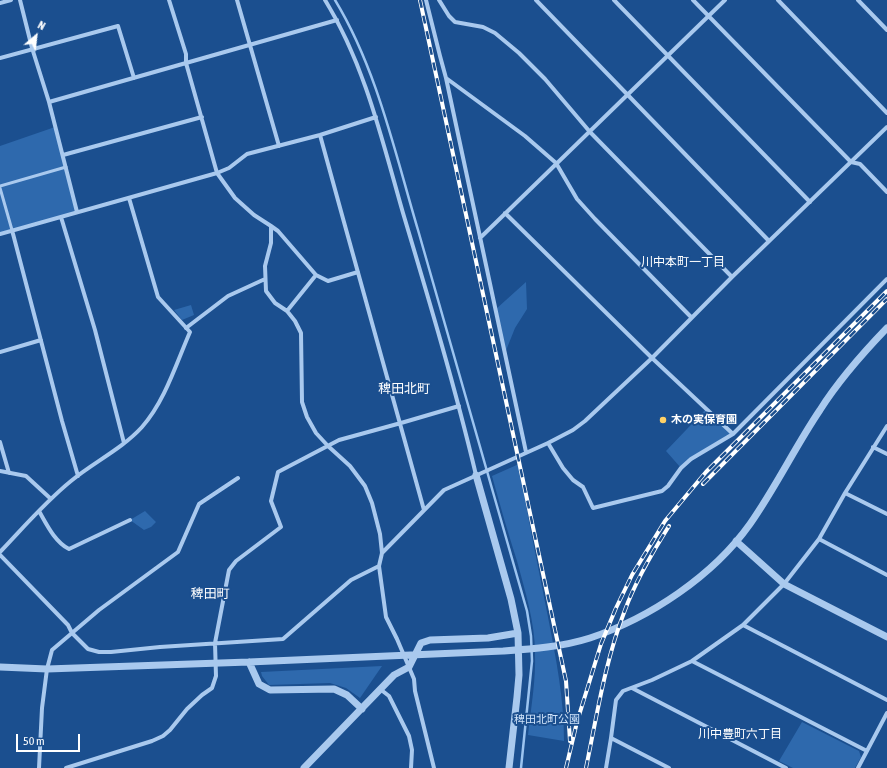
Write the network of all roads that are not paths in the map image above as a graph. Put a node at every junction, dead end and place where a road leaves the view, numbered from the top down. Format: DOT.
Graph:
graph roads {
  1 [pos="11,0"];
  2 [pos="20,0"];
  3 [pos="169,0"];
  4 [pos="238,0"];
  5 [pos="325,0"];
  6 [pos="439,0"];
  7 [pos="536,0"];
  8 [pos="614,0"];
  9 [pos="694,0"];
  10 [pos="726,0"];
  11 [pos="778,0"];
  12 [pos="858,0"];
  13 [pos="427,1"];
  14 [pos="0,3"];
  15 [pos="709,16"];
  16 [pos="337,20"];
  17 [pos="887,30"];
  18 [pos="251,44"];
  19 [pos="32,48"];
  20 [pos="669,56"];
  21 [pos="0,58"];
  22 [pos="186,63"];
  23 [pos="134,78"];
  24 [pos="446,78"];
  25 [pos="627,96"];
  26 [pos="49,102"];
  27 [pos="887,113"];
  28 [pos="202,117"];
  29 [pos="376,117"];
  30 [pos="887,127"];
  31 [pos="590,132"];
  32 [pos="320,135"];
  33 [pos="279,146"];
  34 [pos="63,155"];
  35 [pos="851,162"];
  36 [pos="556,163"];
  37 [pos="66,167"];
  38 [pos="217,172"];
  39 [pos="0,186"];
  40 [pos="887,192"];
  41 [pos="129,198"];
  42 [pos="810,202"];
  43 [pos="77,212"];
  44 [pos="505,213"];
  45 [pos="61,216"];
  46 [pos="271,226"];
  47 [pos="12,230"];
  48 [pos="0,234"];
  49 [pos="480,238"];
  50 [pos="769,241"];
  51 [pos="358,272"];
  52 [pos="316,275"];
  53 [pos="732,277"];
  54 [pos="265,279"];
  55 [pos="887,279"];
  56 [pos="287,311"];
  57 [pos="691,317"];
  58 [pos="186,328"];
  59 [pos="887,328"];
  60 [pos="41,340"];
  61 [pos="0,352"];
  62 [pos="652,358"];
  63 [pos="459,406"];
  64 [pos="401,423"];
  65 [pos="887,426"];
  66 [pos="732,434"];
  67 [pos="0,442"];
  68 [pos="124,443"];
  69 [pos="548,443"];
  70 [pos="328,446"];
  71 [pos="873,447"];
  72 [pos="526,452"];
  73 [pos="887,454"];
  74 [pos="0,471"];
  75 [pos="8,473"];
  76 [pos="479,474"];
  77 [pos="78,476"];
  78 [pos="238,478"];
  79 [pos="845,492"];
  80 [pos="51,498"];
  81 [pos="424,510"];
  82 [pos="39,511"];
  83 [pos="887,514"];
  84 [pos="130,520"];
  85 [pos="819,539"];
  86 [pos="736,541"];
  87 [pos="0,552"];
  88 [pos="382,553"];
  89 [pos="0,555"];
  90 [pos="379,566"];
  91 [pos="887,575"];
  92 [pos="784,584"];
  93 [pos="743,625"];
  94 [pos="72,633"];
  95 [pos="518,633"];
  96 [pos="887,637"];
  97 [pos="215,643"];
  98 [pos="692,661"];
  99 [pos="249,662"];
  100 [pos="0,667"];
  101 [pos="409,667"];
  102 [pos="47,669"];
  103 [pos="632,688"];
  104 [pos="380,689"];
  105 [pos="887,700"];
  106 [pos="362,709"];
  107 [pos="887,713"];
  108 [pos="612,738"];
  109 [pos="867,751"];
  110 [pos="39,768"];
  111 [pos="66,768"];
  112 [pos="304,768"];
  113 [pos="411,768"];
  114 [pos="434,768"];
  115 [pos="509,768"];
  116 [pos="606,768"];
  117 [pos="669,768"];
  118 [pos="786,768"];
  119 [pos="858,768"];
  1 -- 14 [label="street"];
  2 -- 19 [label="street"];
  3 -- 22 [label="street"];
  4 -- 18 [label="street"];
  5 -- 16 [label="street"];
  6 -- 31 [label="street"];
  7 -- 25 [label="street"];
  8 -- 20 [label="street"];
  9 -- 15 [label="street"];
  10 -- 15 [label="street"];
  11 -- 27 [label="street"];
  12 -- 17 [label="street"];
  13 -- 24 [label="street"];
  15 -- 20 [label="street"];
  15 -- 35 [label="street"];
  16 -- 18 [label="street"];
  16 -- 29 [label="street"];
  18 -- 22 [label="street"];
  18 -- 33 [label="street"];
  19 -- 21 [label="street"];
  19 -- 23 [label="street"];
  19 -- 26 [label="street"];
  20 -- 25 [label="street"];
  20 -- 42 [label="street"];
  22 -- 23 [label="street"];
  22 -- 28 [label="street"];
  23 -- 26 [label="street"];
  24 -- 36 [label="street"];
  24 -- 49 [label="street"];
  25 -- 31 [label="street"];
  25 -- 50 [label="street"];
  26 -- 34 [label="street"];
  28 -- 34 [label="street"];
  28 -- 38 [label="street"];
  29 -- 32 [label="street"];
  29 -- 63 [label="street"];
  30 -- 35 [label="street"];
  31 -- 36 [label="street"];
  31 -- 53 [label="street"];
  32 -- 33 [label="street"];
  32 -- 51 [label="street"];
  33 -- 38 [label="street"];
  34 -- 37 [label="street"];
  35 -- 40 [label="street"];
  35 -- 42 [label="street"];
  36 -- 44 [label="street"];
  36 -- 57 [label="street"];
  37 -- 39 [label="lane"];
  37 -- 43 [label="street"];
  38 -- 41 [label="street"];
  38 -- 46 [label="street"];
  39 -- 47 [label="lane"];
  41 -- 43 [label="street"];
  41 -- 58 [label="street"];
  42 -- 50 [label="street"];
  43 -- 45 [label="street"];
  44 -- 49 [label="street"];
  44 -- 62 [label="street"];
  45 -- 47 [label="street"];
  45 -- 68 [label="street"];
  46 -- 52 [label="street"];
  46 -- 54 [label="street"];
  47 -- 48 [label="street"];
  47 -- 60 [label="street"];
  49 -- 72 [label="street"];
  50 -- 53 [label="street"];
  51 -- 52 [label="street"];
  51 -- 64 [label="street"];
  52 -- 56 [label="street"];
  53 -- 57 [label="street"];
  54 -- 56 [label="street"];
  54 -- 58 [label="street"];
  55 -- 66 [label="street"];
  56 -- 70 [label="street"];
  57 -- 62 [label="street"];
  58 -- 68 [label="street"];
  59 -- 86 [label="street"];
  60 -- 61 [label="street"];
  60 -- 77 [label="street"];
  62 -- 66 [label="street"];
  62 -- 69 [label="street"];
  63 -- 64 [label="street"];
  63 -- 76 [label="street"];
  64 -- 70 [label="street"];
  64 -- 81 [label="street"];
  65 -- 71 [label="street"];
  66 -- 69 [label="street"];
  67 -- 75 [label="street"];
  68 -- 77 [label="street"];
  69 -- 72 [label="street"];
  70 -- 88 [label="street"];
  70 -- 97 [label="street"];
  71 -- 73 [label="street"];
  71 -- 79 [label="street"];
  72 -- 76 [label="street"];
  74 -- 75 [label="street"];
  75 -- 80 [label="street"];
  76 -- 81 [label="street"];
  76 -- 95 [label="street"];
  77 -- 80 [label="street"];
  78 -- 94 [label="street"];
  79 -- 83 [label="street"];
  79 -- 85 [label="street"];
  80 -- 82 [label="street"];
  81 -- 88 [label="street"];
  82 -- 84 [label="street"];
  82 -- 87 [label="street"];
  85 -- 91 [label="street"];
  85 -- 92 [label="street"];
  86 -- 92 [label="street"];
  86 -- 99 [label="street"];
  88 -- 90 [label="street"];
  89 -- 94 [label="street"];
  90 -- 97 [label="street"];
  90 -- 101 [label="street"];
  92 -- 93 [label="street"];
  92 -- 96 [label="street"];
  93 -- 98 [label="street"];
  93 -- 105 [label="street"];
  94 -- 97 [label="street"];
  94 -- 102 [label="street"];
  95 -- 101 [label="street"];
  95 -- 115 [label="street"];
  97 -- 111 [label="street"];
  98 -- 103 [label="street"];
  98 -- 109 [label="street"];
  99 -- 102 [label="street"];
  99 -- 106 [label="street"];
  100 -- 102 [label="street"];
  101 -- 104 [label="street"];
  101 -- 114 [label="street"];
  102 -- 110 [label="street"];
  103 -- 108 [label="street"];
  103 -- 118 [label="street"];
  104 -- 106 [label="street"];
  104 -- 113 [label="street"];
  106 -- 112 [label="street"];
  107 -- 109 [label="street"];
  108 -- 116 [label="street"];
  108 -- 117 [label="street"];
  109 -- 119 [label="street"];
}
